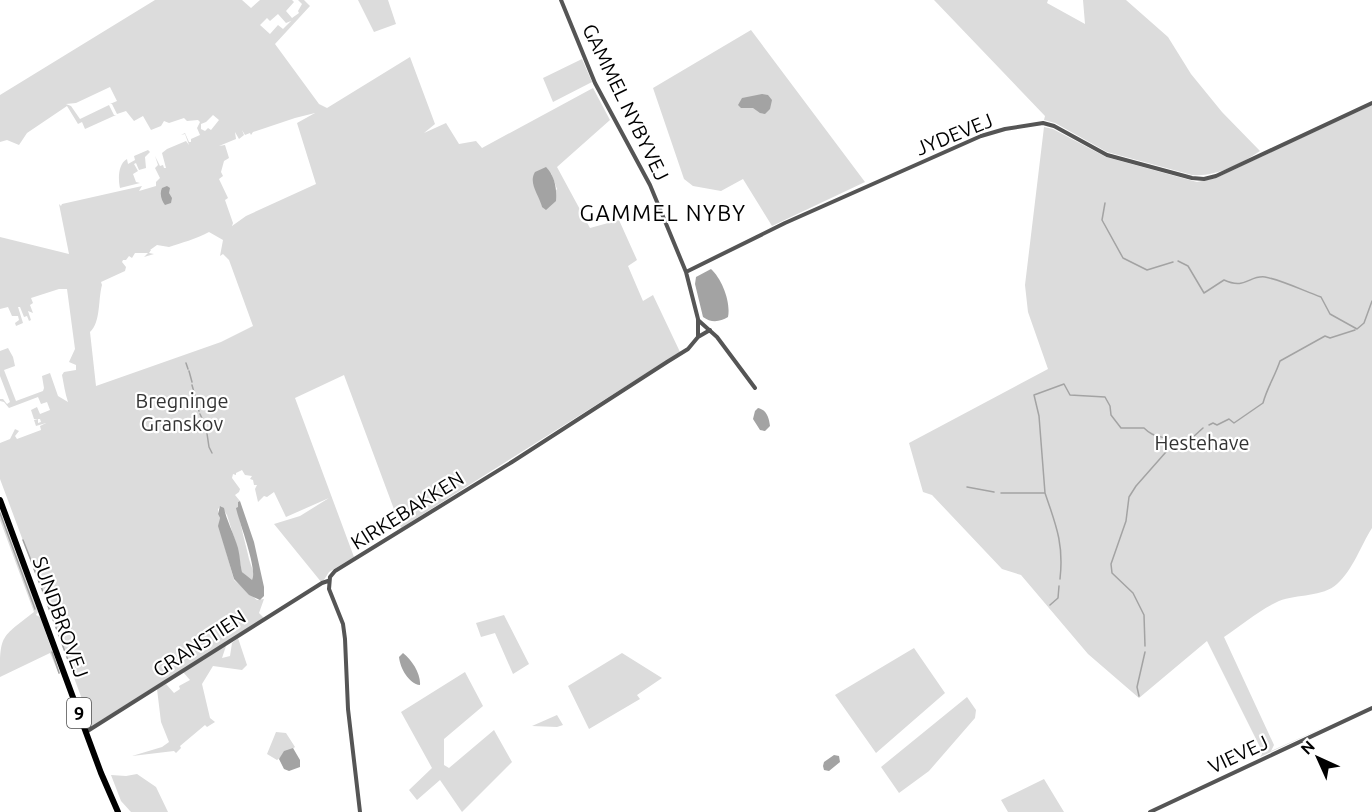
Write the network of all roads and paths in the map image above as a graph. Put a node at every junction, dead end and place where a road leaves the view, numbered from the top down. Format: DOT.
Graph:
graph roads {
  1 [pos="561,0"];
  2 [pos="1372,103"];
  3 [pos="686,272"];
  4 [pos="698,319"];
  5 [pos="710,330"];
  6 [pos="698,337"];
  7 [pos="755,388"];
  8 [pos="0,500"];
  9 [pos="328,580"];
  10 [pos="1372,708"];
  11 [pos="86,732"];
  12 [pos="118,812"];
  13 [pos="360,812"];
  14 [pos="1150,812"];
  1 -- 3 [label="street, GAMMEL NYBYVEJ"];
  2 -- 3 [label="street, JYDEVEJ"];
  3 -- 4 [label="street, GAMMEL NYBYVEJ"];
  4 -- 5 [label="street"];
  4 -- 6 [label="street, GAMMEL NYBYVEJ"];
  5 -- 6 [label="street"];
  5 -- 7 [label="street"];
  6 -- 9 [label="street, KIRKEBAKKEN"];
  8 -- 11 [label="main road, SUNDBROVEJ / 9"];
  9 -- 11 [label="street, GRANSTIEN"];
  9 -- 13 [label="street"];
  10 -- 14 [label="street, VIEVEJ"];
  11 -- 12 [label="main road, SUNDBROVEJ / 9"];
}
